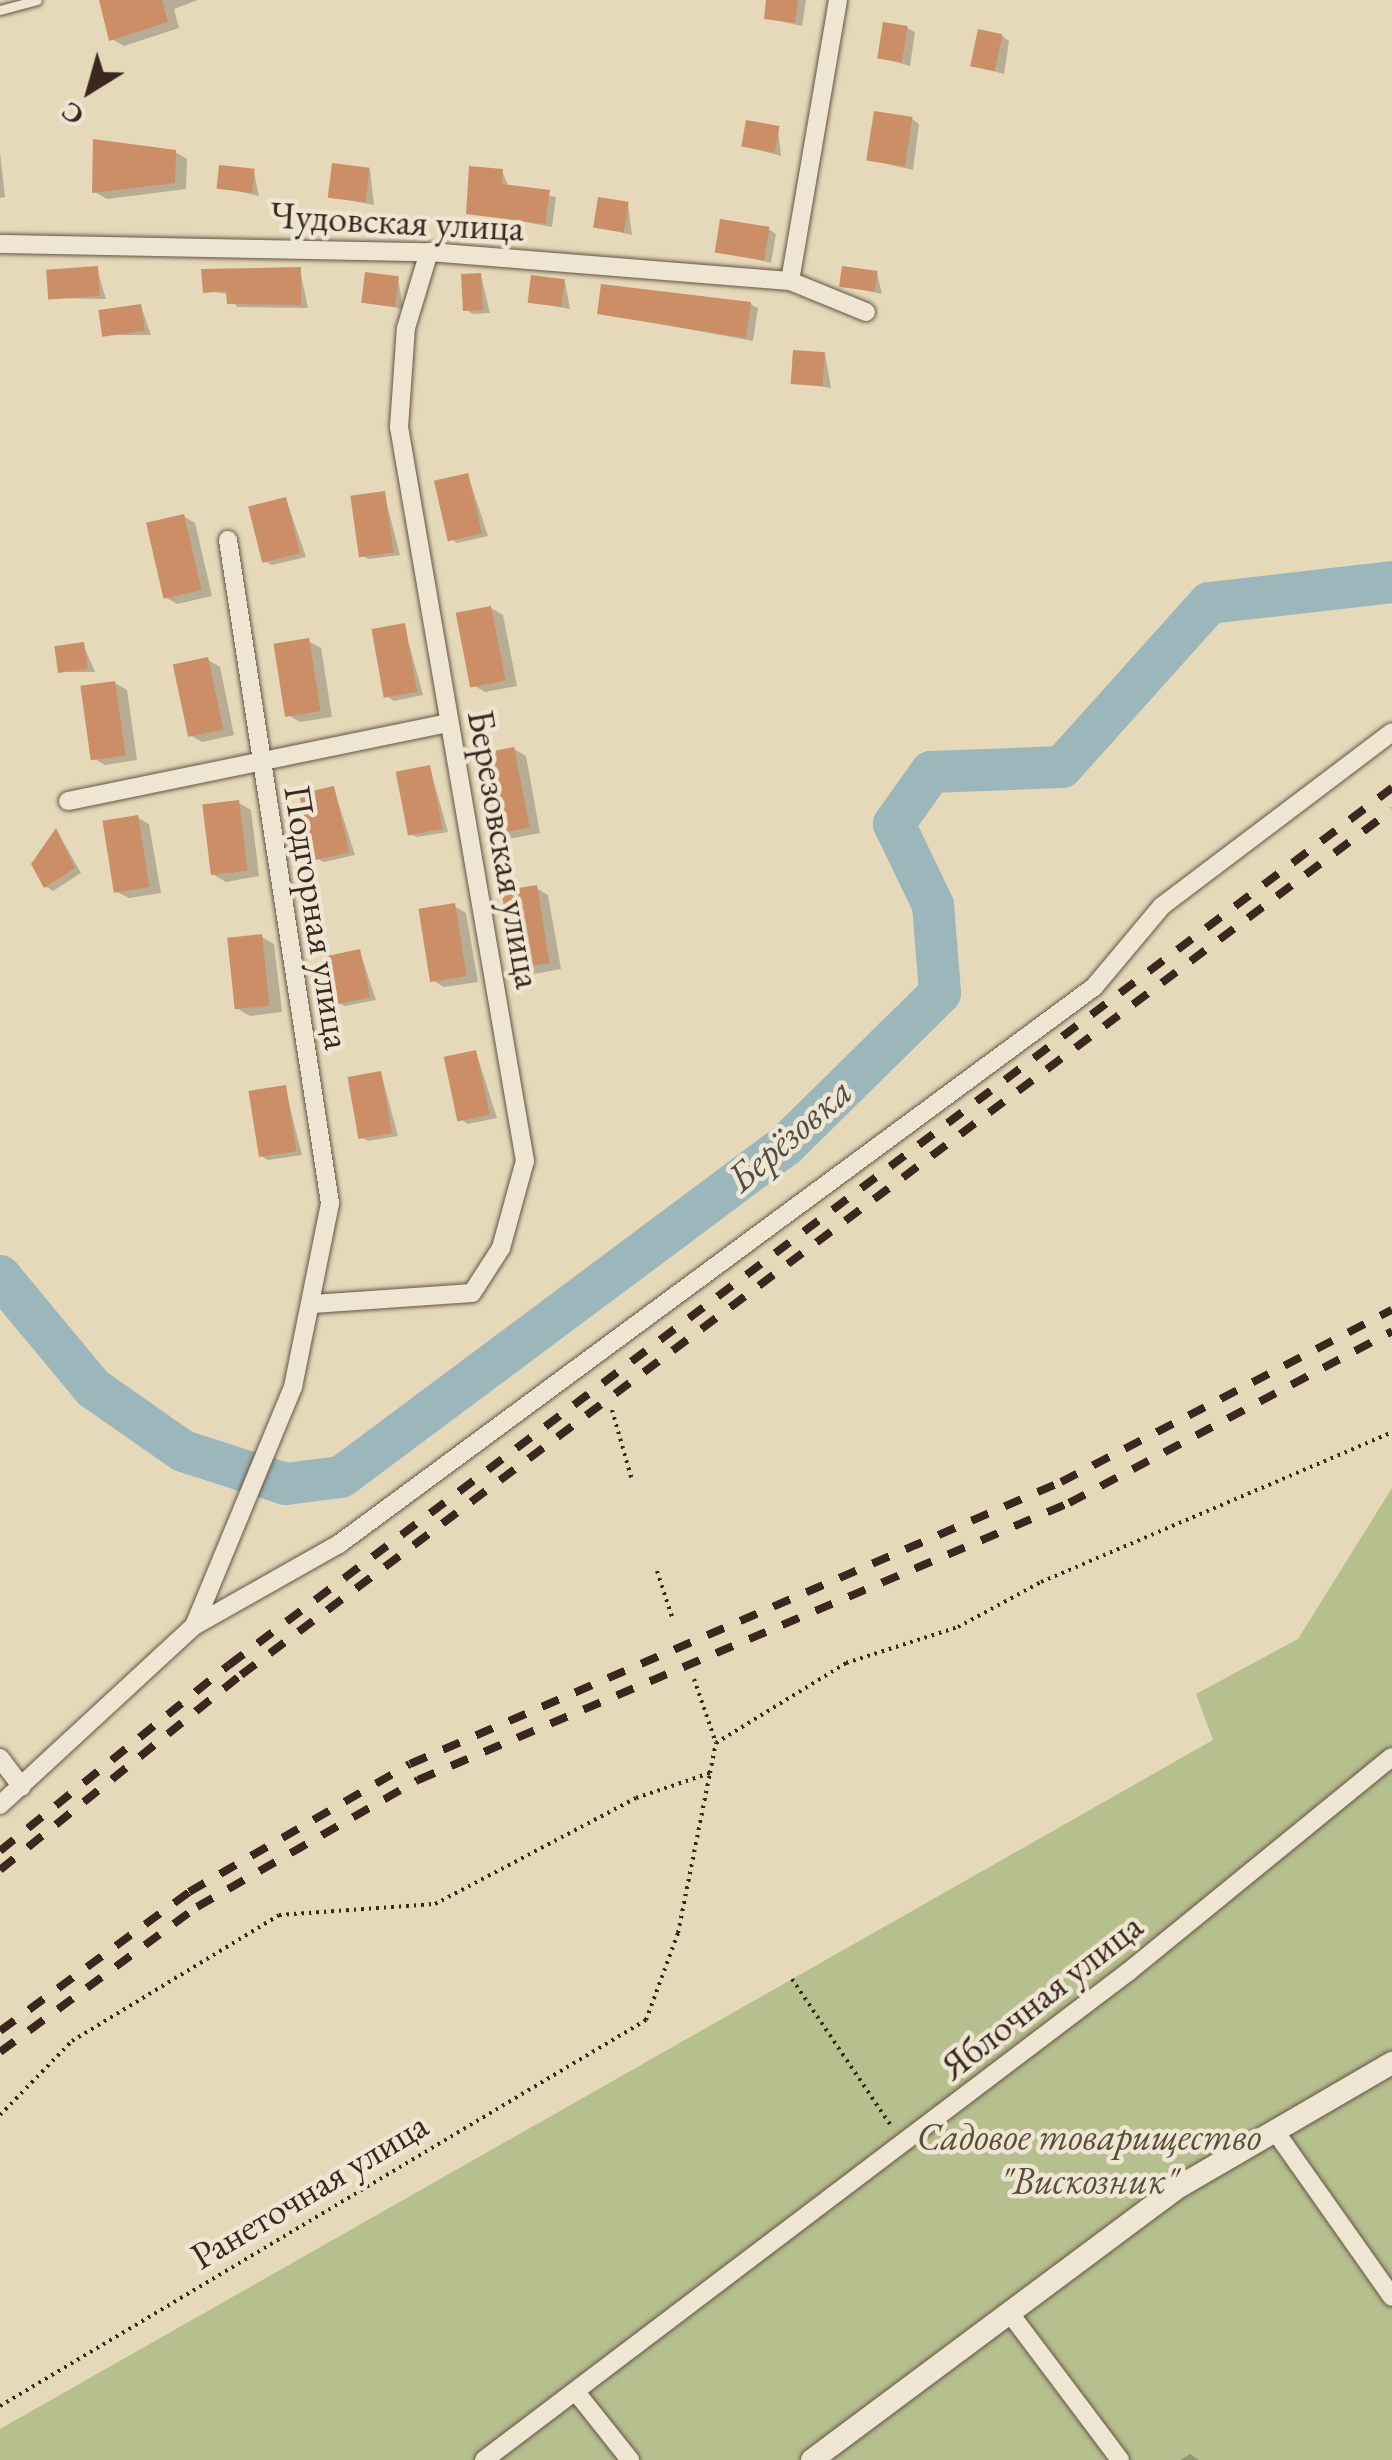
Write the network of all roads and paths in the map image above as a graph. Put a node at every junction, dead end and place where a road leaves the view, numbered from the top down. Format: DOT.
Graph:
graph roads {
  1 [pos="37,0"];
  2 [pos="838,0"];
  3 [pos="0,10"];
  4 [pos="0,244"];
  5 [pos="429,252"];
  6 [pos="790,282"];
  7 [pos="866,312"];
  8 [pos="228,540"];
  9 [pos="450,724"];
  10 [pos="1392,732"];
  11 [pos="261,766"];
  12 [pos="68,801"];
  13 [pos="313,1304"];
  14 [pos="612,1410"];
  15 [pos="1392,1432"];
  16 [pos="632,1480"];
  17 [pos="656,1571"];
  18 [pos="672,1617"];
  19 [pos="194,1626"];
  20 [pos="694,1679"];
  21 [pos="716,1743"];
  22 [pos="1392,1757"];
  23 [pos="0,1758"];
  24 [pos="710,1773"];
  25 [pos="22,1786"];
  26 [pos="0,1805"];
  27 [pos="792,1979"];
  28 [pos="1392,2062"];
  29 [pos="0,2114"];
  30 [pos="1275,2131"];
  31 [pos="903,2144"];
  32 [pos="1392,2297"];
  33 [pos="1010,2312"];
  34 [pos="576,2392"];
  35 [pos="0,2406"];
  36 [pos="484,2460"];
  37 [pos="630,2460"];
  38 [pos="812,2460"];
  39 [pos="1120,2460"];
  1 -- 3 [label="lane"];
  2 -- 6 [label="street"];
  4 -- 5 [label="street, Чудовская улица"];
  5 -- 6 [label="street, Чудовская улица"];
  5 -- 9 [label="street, Березовская улица"];
  6 -- 7 [label="street, Чудовская улица"];
  8 -- 11 [label="street, Подгорная улица"];
  9 -- 11 [label="street"];
  9 -- 13 [label="street, Березовская улица"];
  10 -- 19 [label="street"];
  11 -- 12 [label="street"];
  11 -- 13 [label="street, Подгорная улица"];
  13 -- 19 [label="street, Подгорная улица"];
  14 -- 16 [label="path"];
  15 -- 21 [label="path"];
  17 -- 18 [label="path"];
  19 -- 25 [label="street"];
  20 -- 21 [label="path"];
  21 -- 24 [label="path"];
  22 -- 31 [label="street, Яблочная улица"];
  23 -- 25 [label="street"];
  24 -- 29 [label="path"];
  24 -- 35 [label="path, Ранеточная улица"];
  25 -- 26 [label="street"];
  27 -- 31 [label="path"];
  28 -- 30 [label="street"];
  30 -- 32 [label="street"];
  30 -- 33 [label="street"];
  31 -- 34 [label="street, Яблочная улица"];
  33 -- 38 [label="street"];
  33 -- 39 [label="street"];
  34 -- 36 [label="street, Яблочная улица"];
  34 -- 37 [label="street"];
}
